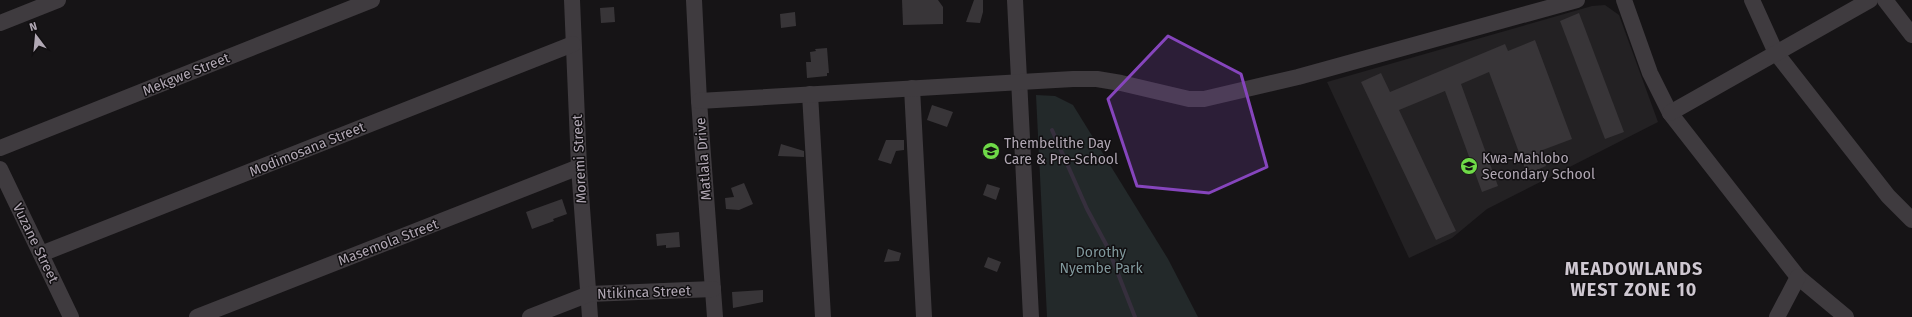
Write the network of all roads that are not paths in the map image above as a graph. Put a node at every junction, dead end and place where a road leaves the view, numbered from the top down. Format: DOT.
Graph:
graph roads {
  1 [pos="58,0"];
  2 [pos="372,0"];
  3 [pos="572,0"];
  4 [pos="694,0"];
  5 [pos="1015,0"];
  6 [pos="1577,0"];
  7 [pos="1624,0"];
  8 [pos="1752,0"];
  9 [pos="1870,0"];
  10 [pos="1885,0"];
  11 [pos="0,23"];
  12 [pos="1912,35"];
  13 [pos="573,44"];
  14 [pos="1776,53"];
  15 [pos="1018,83"];
  16 [pos="912,88"];
  17 [pos="810,94"];
  18 [pos="699,101"];
  19 [pos="1670,113"];
  20 [pos="0,148"];
  21 [pos="579,167"];
  22 [pos="0,169"];
  23 [pos="1912,220"];
  24 [pos="41,254"];
  25 [pos="1798,277"];
  26 [pos="713,289"];
  27 [pos="589,294"];
  28 [pos="71,317"];
  29 [pos="197,317"];
  30 [pos="530,317"];
  31 [pos="590,317"];
  32 [pos="715,317"];
  33 [pos="823,317"];
  34 [pos="924,317"];
  35 [pos="1031,317"];
  36 [pos="1777,317"];
  37 [pos="1846,317"];
  1 -- 11 [label="street"];
  2 -- 20 [label="street, Mekgwe Street"];
  3 -- 13 [label="street, Moremi Street"];
  4 -- 18 [label="street, Matlala Drive"];
  5 -- 15 [label="street"];
  6 -- 15 [label="street"];
  7 -- 19 [label="street"];
  8 -- 14 [label="street"];
  9 -- 14 [label="street"];
  10 -- 12 [label="street"];
  13 -- 21 [label="street, Moremi Street"];
  13 -- 24 [label="street, Modimosana Street"];
  14 -- 19 [label="street"];
  14 -- 23 [label="street"];
  15 -- 16 [label="street"];
  15 -- 35 [label="street"];
  16 -- 17 [label="street"];
  16 -- 34 [label="street"];
  17 -- 18 [label="street"];
  17 -- 33 [label="street"];
  18 -- 26 [label="street, Matlala Drive"];
  19 -- 25 [label="street"];
  21 -- 27 [label="street, Moremi Street"];
  21 -- 29 [label="street, Masemola Street"];
  22 -- 24 [label="street, Vuzane Street"];
  24 -- 28 [label="street, Vuzane Street"];
  25 -- 36 [label="street"];
  25 -- 37 [label="street"];
  26 -- 27 [label="street, Ntikinca Street"];
  26 -- 32 [label="street, Matlala Drive"];
  27 -- 30 [label="street, Ntikinca Street"];
  27 -- 31 [label="street, Moremi Street"];
}
